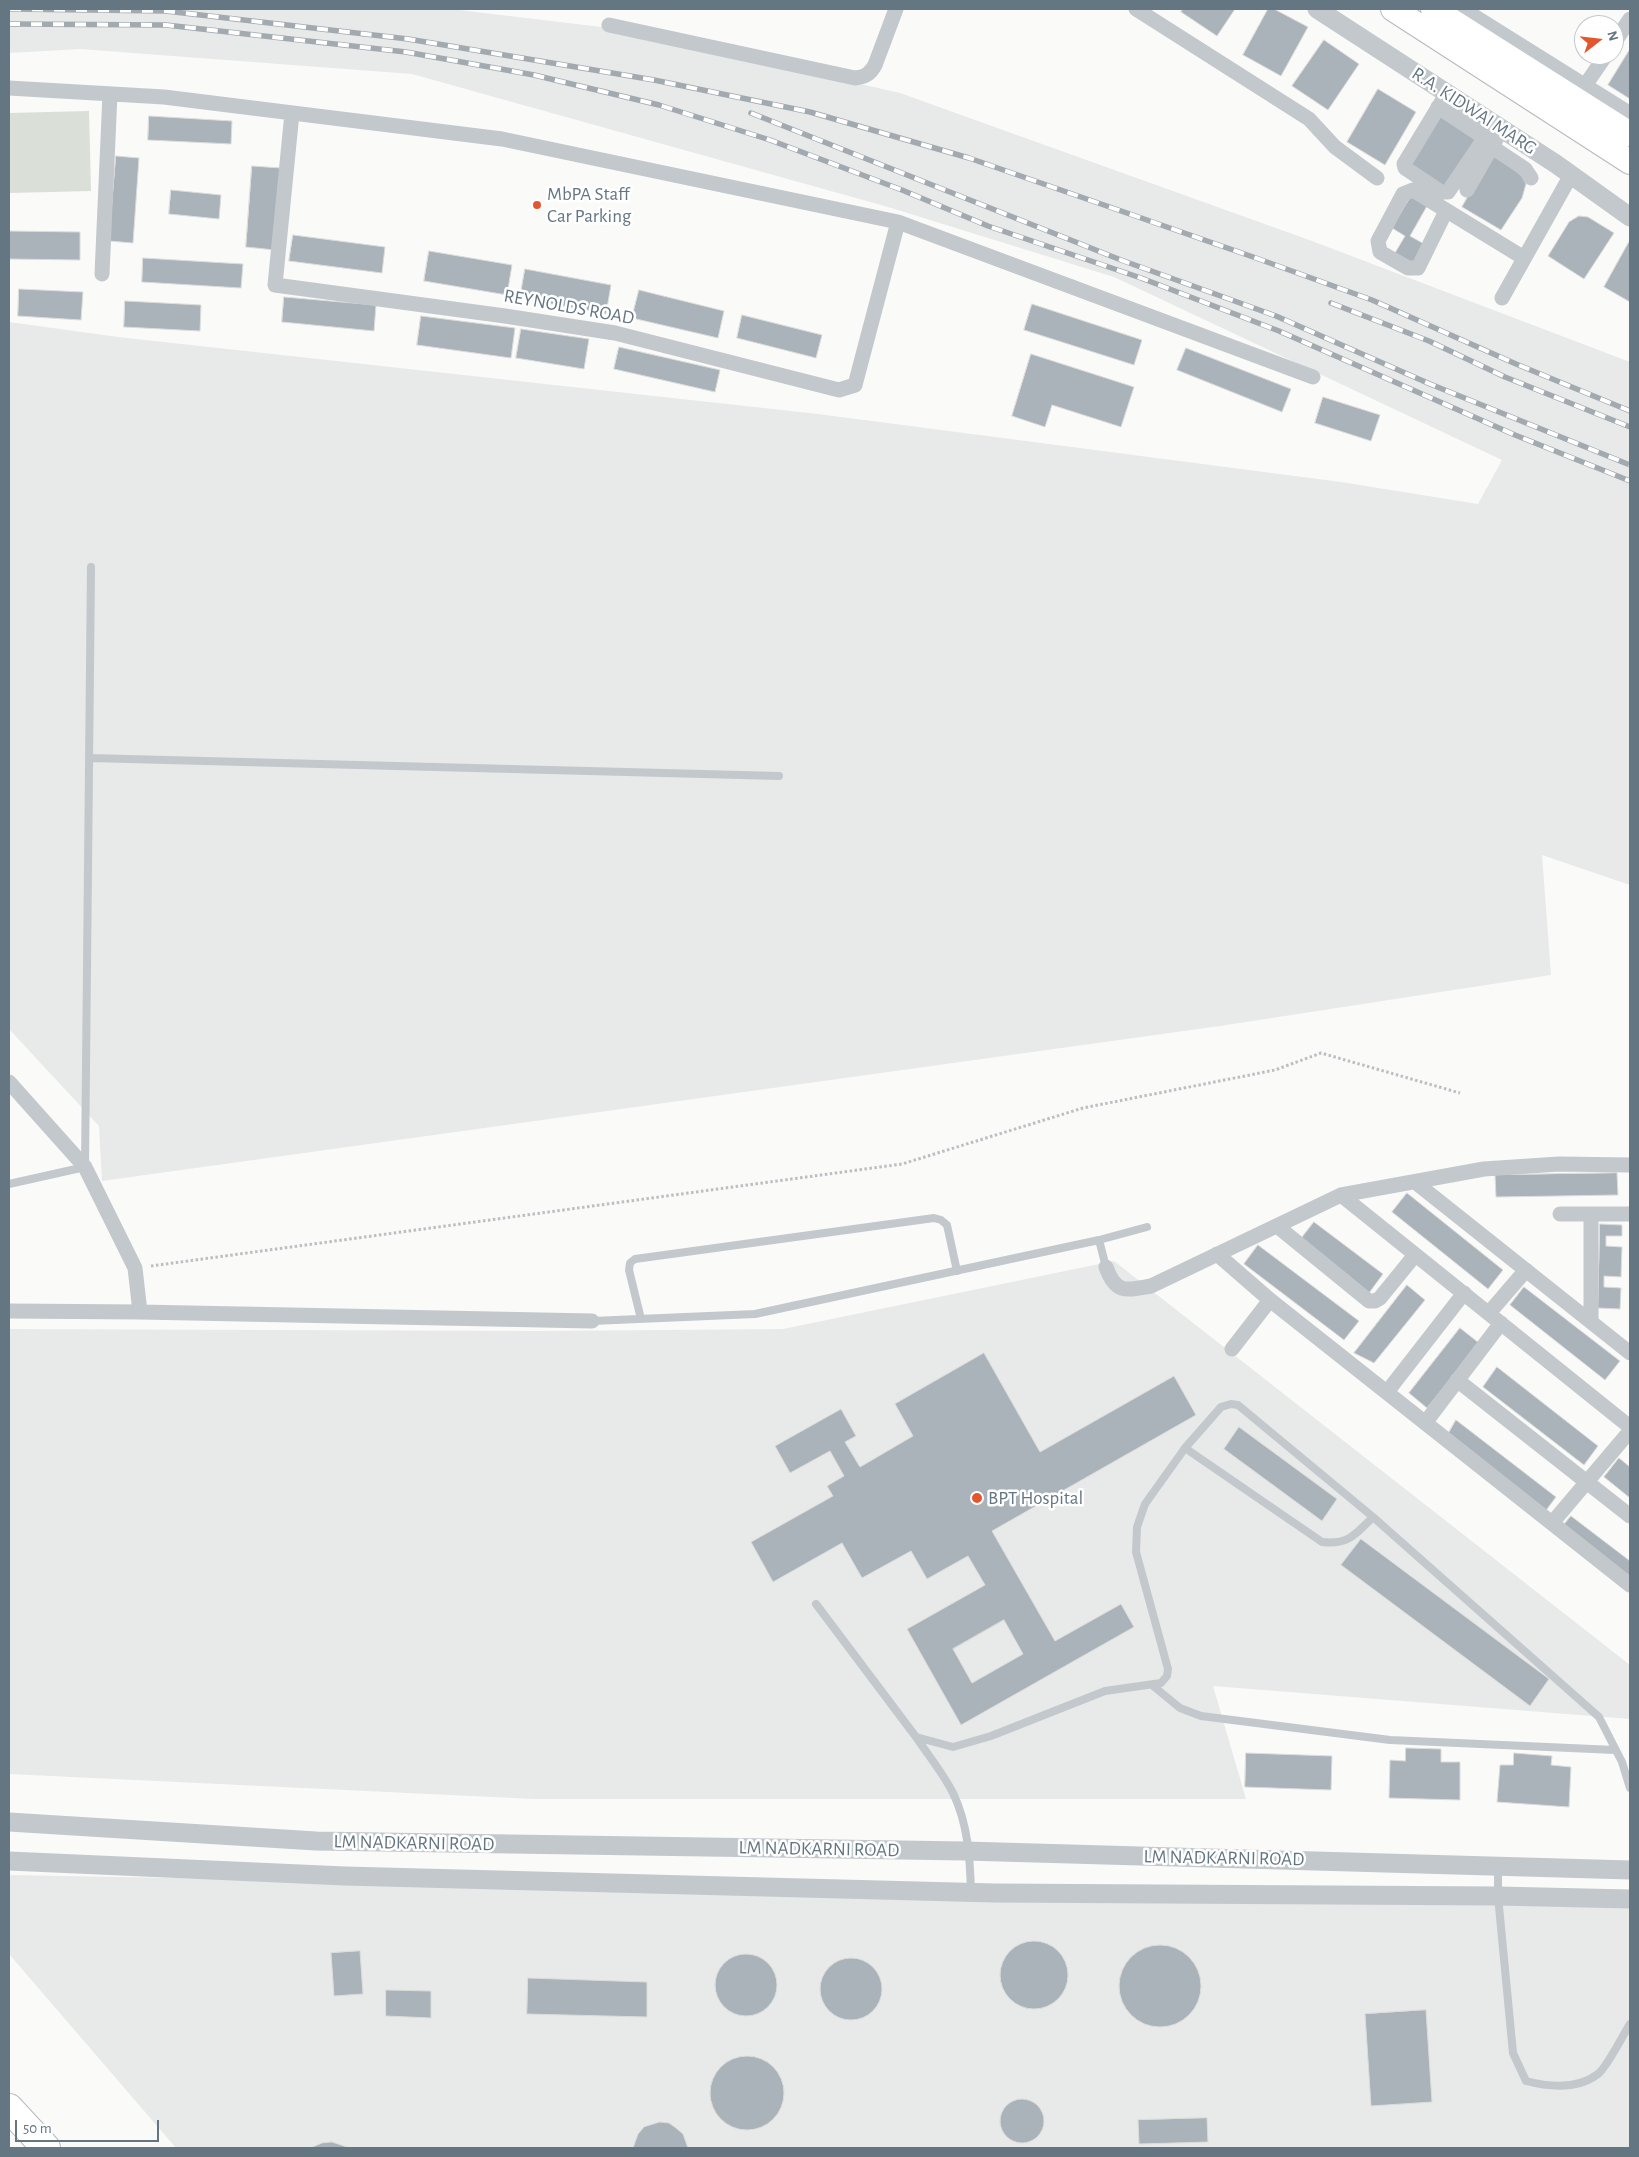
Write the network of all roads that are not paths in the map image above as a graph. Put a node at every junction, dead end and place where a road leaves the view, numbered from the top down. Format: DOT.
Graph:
graph roads {
  1 [pos="896,9"];
  2 [pos="1136,9"];
  3 [pos="1317,9"];
  4 [pos="1392,9"];
  5 [pos="1433,9"];
  6 [pos="1459,9"];
  7 [pos="609,25"];
  8 [pos="1599,65"];
  9 [pos="1584,87"];
  10 [pos="9,88"];
  11 [pos="110,94"];
  12 [pos="1442,100"];
  13 [pos="292,113"];
  14 [pos="1630,116"];
  15 [pos="1493,134"];
  16 [pos="1630,134"];
  17 [pos="1630,162"];
  18 [pos="1571,174"];
  19 [pos="1377,178"];
  20 [pos="1531,178"];
  21 [pos="1467,190"];
  22 [pos="1446,211"];
  23 [pos="1630,217"];
  24 [pos="898,222"];
  25 [pos="1524,258"];
  26 [pos="102,274"];
  27 [pos="1502,298"];
  28 [pos="1313,377"];
  29 [pos="91,567"];
  30 [pos="90,758"];
  31 [pos="779,776"];
  32 [pos="9,1082"];
  33 [pos="1630,1165"];
  34 [pos="85,1167"];
  35 [pos="1415,1182"];
  36 [pos="9,1184"];
  37 [pos="1342,1196"];
  38 [pos="1560,1214"];
  39 [pos="1591,1214"];
  40 [pos="1630,1214"];
  41 [pos="1277,1226"];
  42 [pos="1147,1227"];
  43 [pos="1099,1240"];
  44 [pos="1217,1254"];
  45 [pos="1415,1255"];
  46 [pos="1106,1267"];
  47 [pos="1526,1270"];
  48 [pos="957,1271"];
  49 [pos="1464,1293"];
  50 [pos="1270,1300"];
  51 [pos="9,1311"];
  52 [pos="140,1312"];
  53 [pos="1489,1313"];
  54 [pos="641,1319"];
  55 [pos="592,1322"];
  56 [pos="1592,1322"];
  57 [pos="1501,1323"];
  58 [pos="1232,1350"];
  59 [pos="1630,1353"];
  60 [pos="1457,1380"];
  61 [pos="1386,1392"];
  62 [pos="1425,1423"];
  63 [pos="1630,1427"];
  64 [pos="1630,1431"];
  65 [pos="1185,1448"];
  66 [pos="1587,1482"];
  67 [pos="1630,1516"];
  68 [pos="1373,1518"];
  69 [pos="1552,1523"];
  70 [pos="1630,1585"];
  71 [pos="816,1604"];
  72 [pos="1152,1685"];
  73 [pos="916,1737"];
  74 [pos="1615,1750"];
  75 [pos="1630,1788"];
  76 [pos="9,1822"];
  77 [pos="970,1852"];
  78 [pos="9,1861"];
  79 [pos="1498,1865"];
  80 [pos="1630,1870"];
  81 [pos="971,1893"];
  82 [pos="1498,1896"];
  83 [pos="1630,1899"];
  84 [pos="1630,2024"];
  85 [pos="9,2093"];
  86 [pos="9,2108"];
  87 [pos="46,2148"];
  88 [pos="58,2148"];
  1 -- 7 [label="street"];
  2 -- 19 [label="street"];
  3 -- 12 [label="street, R.A. KIDWAI MARG"];
  4 -- 17 [label="main road"];
  5 -- 16 [label="main road"];
  6 -- 9 [label="street"];
  8 -- 9 [label="street"];
  9 -- 14 [label="street"];
  10 -- 11 [label="street"];
  11 -- 13 [label="street"];
  11 -- 26 [label="street"];
  12 -- 15 [label="street, R.A. KIDWAI MARG"];
  12 -- 15 [label="street"];
  13 -- 24 [label="street"];
  13 -- 24 [label="street, REYNOLDS ROAD"];
  15 -- 18 [label="street, R.A. KIDWAI MARG"];
  15 -- 20 [label="street"];
  15 -- 21 [label="street"];
  18 -- 23 [label="street, R.A. KIDWAI MARG"];
  18 -- 25 [label="street"];
  22 -- 22 [label="street"];
  22 -- 25 [label="street"];
  24 -- 28 [label="street"];
  25 -- 27 [label="street"];
  29 -- 30 [label="lane"];
  30 -- 31 [label="lane"];
  30 -- 34 [label="lane"];
  32 -- 34 [label="street"];
  33 -- 35 [label="street"];
  34 -- 36 [label="lane"];
  34 -- 52 [label="street"];
  35 -- 37 [label="street"];
  35 -- 47 [label="street"];
  37 -- 41 [label="street"];
  37 -- 45 [label="street"];
  38 -- 39 [label="street"];
  39 -- 40 [label="street"];
  39 -- 56 [label="street"];
  41 -- 44 [label="street"];
  41 -- 45 [label="street"];
  42 -- 43 [label="lane"];
  43 -- 46 [label="lane"];
  43 -- 48 [label="lane"];
  44 -- 46 [label="street"];
  44 -- 50 [label="street"];
  45 -- 49 [label="street"];
  47 -- 53 [label="street"];
  47 -- 56 [label="street"];
  48 -- 54 [label="lane"];
  48 -- 54 [label="lane"];
  49 -- 53 [label="street"];
  49 -- 61 [label="street"];
  50 -- 58 [label="street"];
  50 -- 61 [label="street"];
  51 -- 52 [label="street"];
  52 -- 55 [label="street"];
  53 -- 57 [label="street"];
  54 -- 55 [label="lane"];
  56 -- 59 [label="street"];
  57 -- 60 [label="street"];
  57 -- 63 [label="street"];
  60 -- 62 [label="street"];
  60 -- 66 [label="street"];
  61 -- 62 [label="street"];
  62 -- 69 [label="street"];
  64 -- 66 [label="street"];
  65 -- 68 [label="lane"];
  65 -- 68 [label="lane"];
  65 -- 72 [label="lane"];
  66 -- 67 [label="street"];
  66 -- 69 [label="street"];
  68 -- 74 [label="lane"];
  69 -- 70 [label="street"];
  71 -- 73 [label="lane"];
  72 -- 73 [label="lane"];
  72 -- 74 [label="lane"];
  73 -- 77 [label="lane"];
  74 -- 75 [label="lane"];
  76 -- 77 [label="street, LM NADKARNI ROAD"];
  77 -- 79 [label="street, LM NADKARNI ROAD"];
  77 -- 81 [label="lane"];
  78 -- 81 [label="street, LM NADKARNI ROAD"];
  79 -- 80 [label="street, LM NADKARNI ROAD"];
  79 -- 82 [label="lane"];
  81 -- 82 [label="street, LM NADKARNI ROAD"];
  82 -- 83 [label="street, LM NADKARNI ROAD"];
  82 -- 84 [label="lane"];
  85 -- 88 [label="street"];
  86 -- 87 [label="highway"];
}
